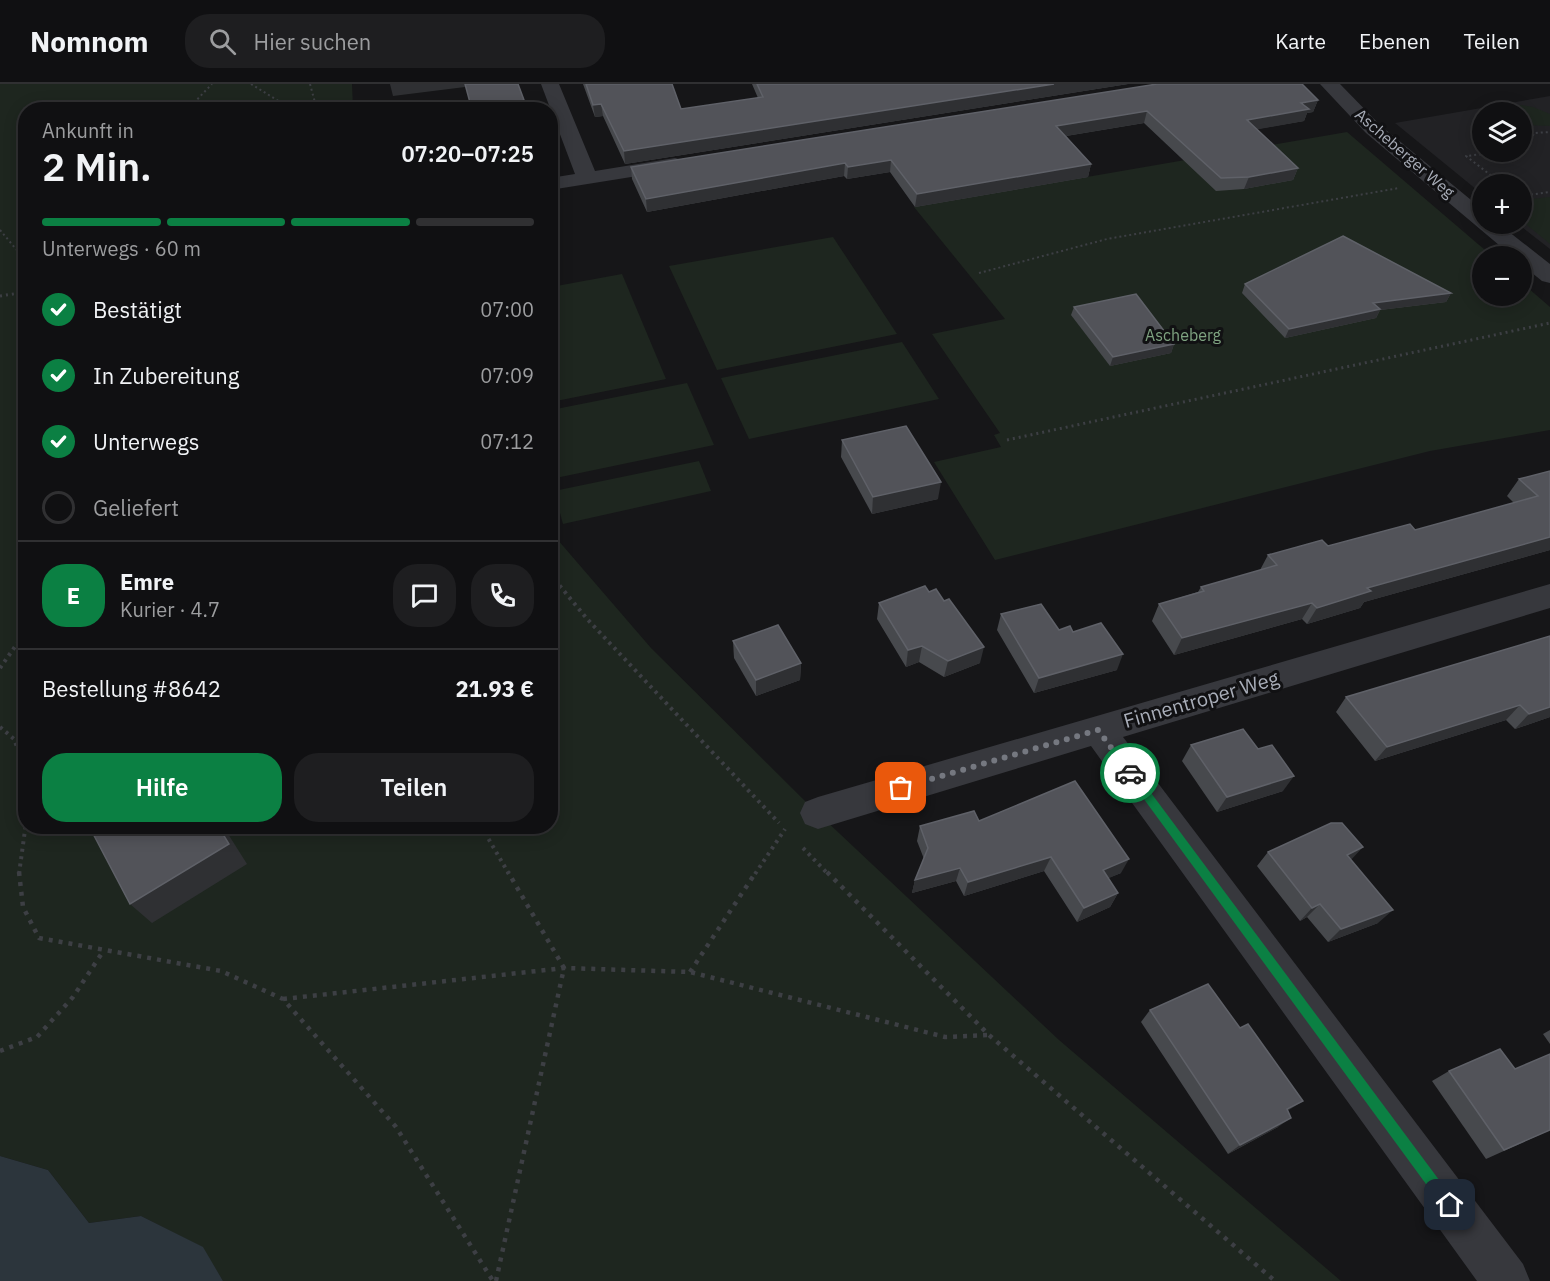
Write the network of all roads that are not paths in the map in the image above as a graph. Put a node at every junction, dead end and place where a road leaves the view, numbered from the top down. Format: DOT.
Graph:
graph roads {
  1 [pos="550,84"];
  2 [pos="1329,84"];
  3 [pos="557,102"];
  4 [pos="558,104"];
  5 [pos="693,161"];
  6 [pos="587,178"];
  7 [pos="558,183"];
  8 [pos="1472,212"];
  9 [pos="1498,234"];
  10 [pos="1550,276"];
  11 [pos="1550,596"];
  12 [pos="1098,730"];
  13 [pos="818,813"];
  14 [pos="1506,1281"];
  1 -- 3 [label="street"];
  2 -- 8 [label="street, Ascheberger Weg"];
  4 -- 6 [label="street"];
  5 -- 6 [label="street"];
  6 -- 7 [label="street"];
  9 -- 10 [label="street"];
  11 -- 12 [label="street, Finnentroper Weg"];
  12 -- 13 [label="street, Finnentroper Weg"];
  12 -- 14 [label="street"];
}
